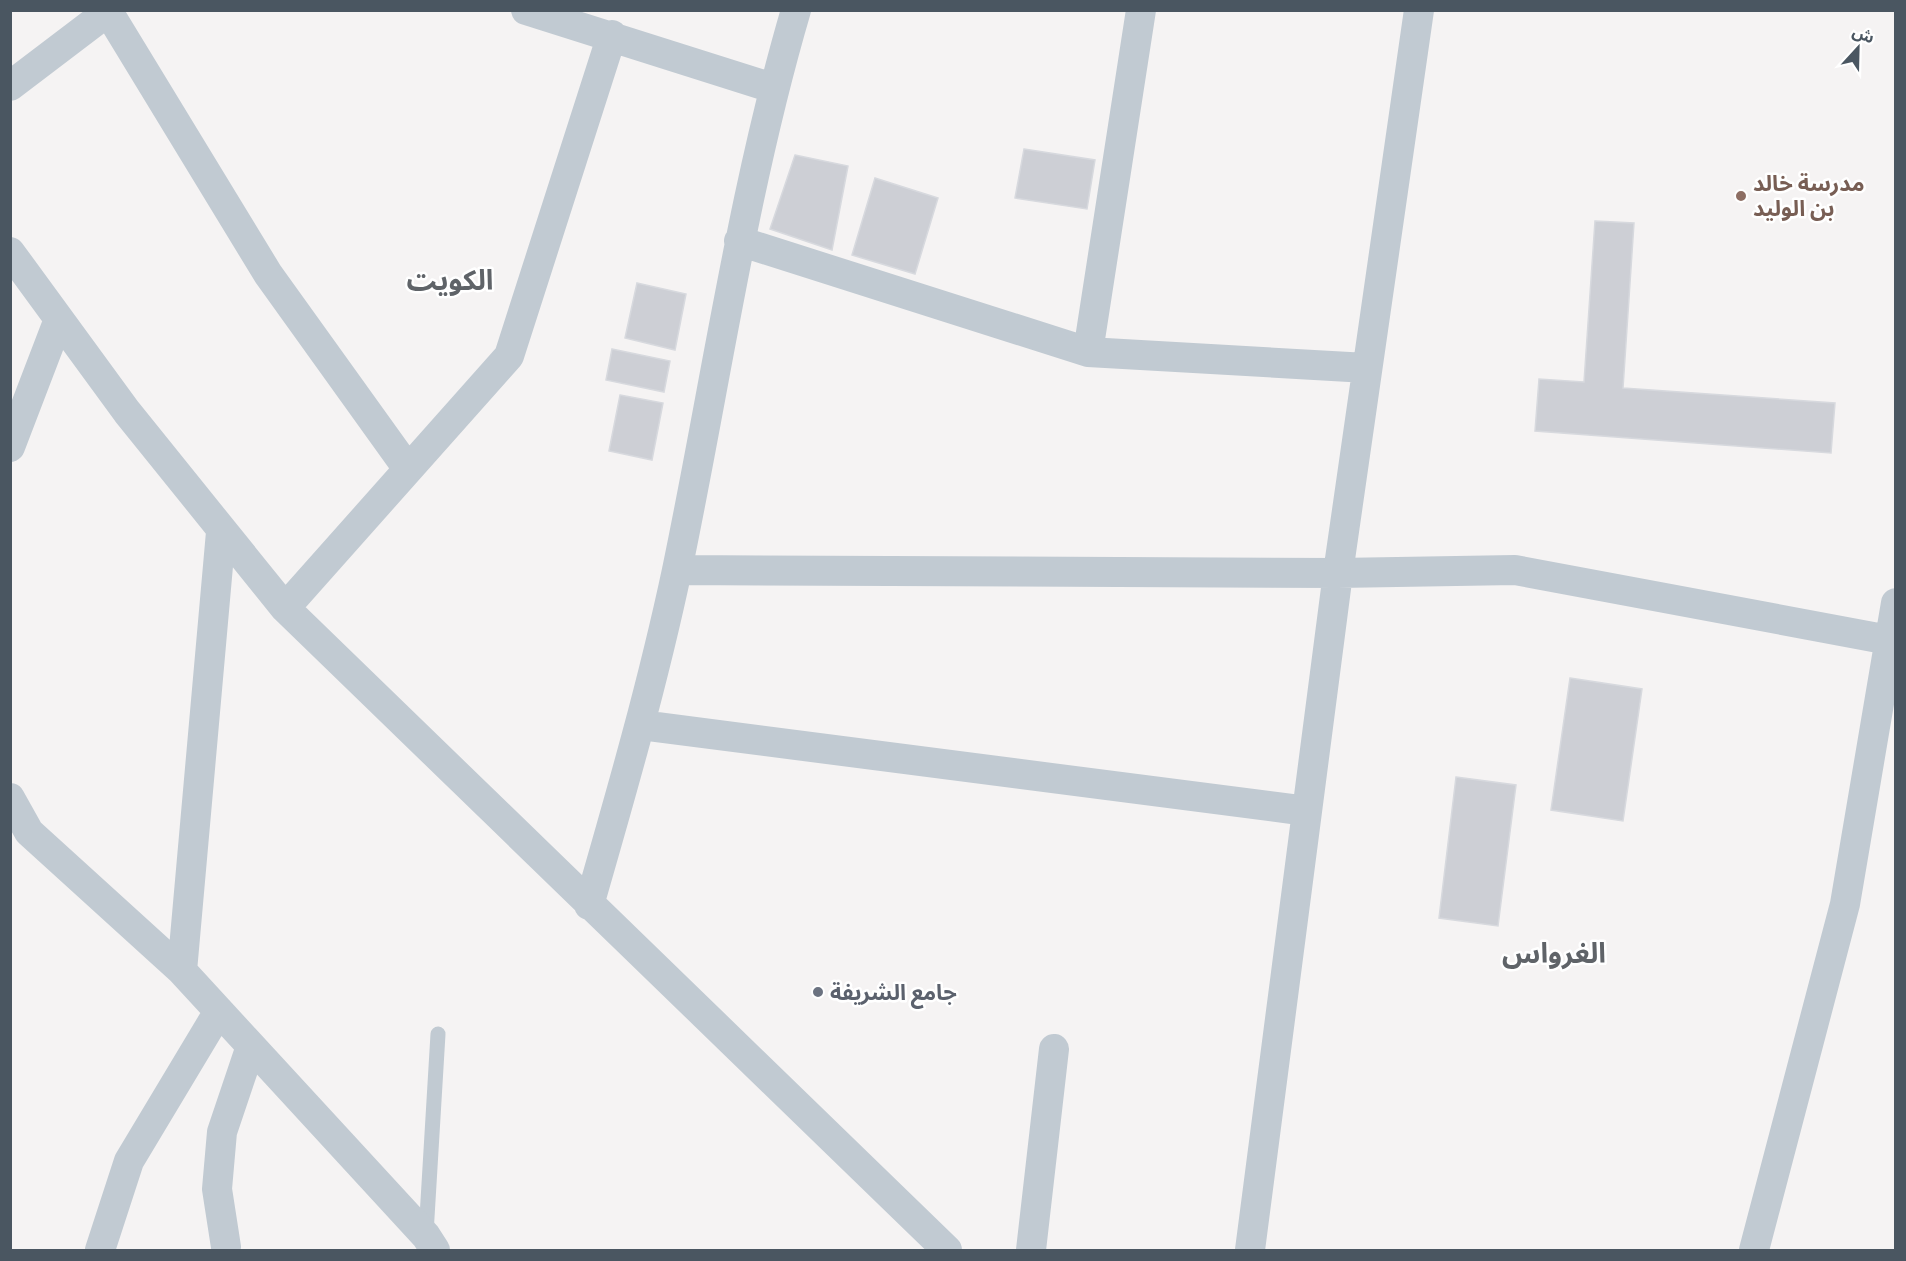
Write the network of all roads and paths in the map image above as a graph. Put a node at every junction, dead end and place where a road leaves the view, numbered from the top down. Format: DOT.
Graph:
graph roads {
  1 [pos="526,10"];
  2 [pos="796,10"];
  3 [pos="1141,10"];
  4 [pos="1419,10"];
  5 [pos="110,12"];
  6 [pos="612,35"];
  7 [pos="10,86"];
  8 [pos="773,88"];
  9 [pos="739,241"];
  10 [pos="10,252"];
  11 [pos="59,319"];
  12 [pos="1088,352"];
  13 [pos="1367,368"];
  14 [pos="10,447"];
  15 [pos="408,469"];
  16 [pos="221,532"];
  17 [pos="677,570"];
  18 [pos="1338,573"];
  19 [pos="1896,603"];
  20 [pos="285,608"];
  21 [pos="1888,640"];
  22 [pos="641,725"];
  23 [pos="10,798"];
  24 [pos="1307,810"];
  25 [pos="590,905"];
  26 [pos="182,971"];
  27 [pos="219,1011"];
  28 [pos="438,1034"];
  29 [pos="251,1046"];
  30 [pos="1054,1049"];
  31 [pos="430,1244"];
  32 [pos="226,1247"];
  33 [pos="100,1251"];
  34 [pos="947,1251"];
  35 [pos="1031,1251"];
  36 [pos="1250,1251"];
  37 [pos="1754,1251"];
  1 -- 6 [label="street"];
  2 -- 8 [label="street"];
  3 -- 12 [label="street"];
  4 -- 13 [label="street"];
  5 -- 7 [label="street"];
  5 -- 15 [label="street"];
  6 -- 8 [label="street"];
  6 -- 15 [label="street"];
  8 -- 9 [label="street"];
  9 -- 12 [label="street"];
  9 -- 17 [label="street"];
  10 -- 11 [label="street"];
  11 -- 14 [label="street"];
  11 -- 16 [label="street"];
  12 -- 13 [label="street"];
  13 -- 18 [label="street"];
  15 -- 20 [label="street"];
  16 -- 20 [label="street"];
  16 -- 26 [label="street"];
  17 -- 18 [label="street"];
  17 -- 22 [label="street"];
  18 -- 21 [label="street"];
  18 -- 24 [label="street"];
  19 -- 21 [label="street"];
  20 -- 25 [label="street"];
  21 -- 37 [label="street"];
  22 -- 24 [label="street"];
  22 -- 25 [label="street"];
  23 -- 26 [label="street"];
  24 -- 36 [label="street"];
  25 -- 34 [label="street"];
  26 -- 27 [label="street"];
  27 -- 29 [label="street"];
  27 -- 33 [label="street"];
  28 -- 31 [label="lane"];
  29 -- 31 [label="street"];
  29 -- 32 [label="street"];
  30 -- 35 [label="street"];
}
